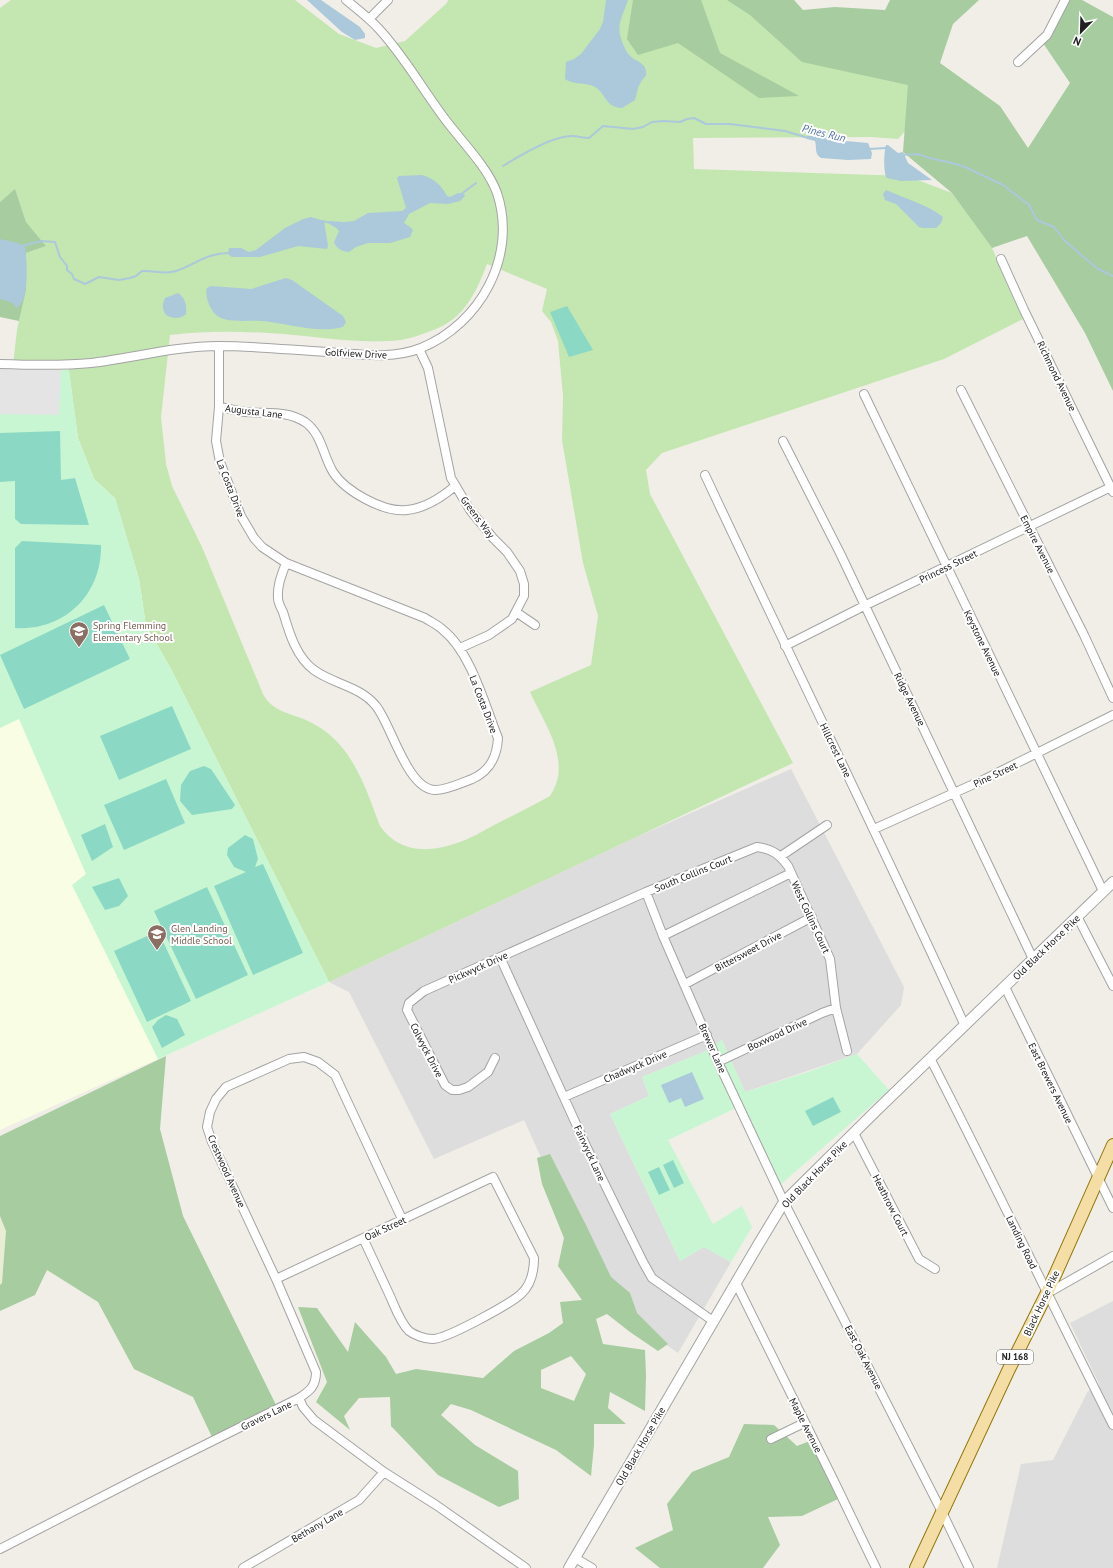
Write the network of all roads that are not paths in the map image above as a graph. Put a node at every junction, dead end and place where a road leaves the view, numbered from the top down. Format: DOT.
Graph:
graph roads {
  1 [pos="346,0"];
  2 [pos="388,0"];
  3 [pos="1065,0"];
  4 [pos="369,20"];
  5 [pos="1018,62"];
  6 [pos="1001,259"];
  7 [pos="219,346"];
  8 [pos="419,349"];
  9 [pos="0,364"];
  10 [pos="961,390"];
  11 [pos="864,394"];
  12 [pos="218,407"];
  13 [pos="783,441"];
  14 [pos="705,475"];
  15 [pos="455,486"];
  16 [pos="1112,489"];
  17 [pos="1028,526"];
  18 [pos="286,563"];
  19 [pos="947,566"];
  20 [pos="864,606"];
  21 [pos="516,612"];
  22 [pos="535,625"];
  23 [pos="785,646"];
  24 [pos="460,648"];
  25 [pos="1113,698"];
  26 [pos="1113,715"];
  27 [pos="1036,754"];
  28 [pos="955,792"];
  29 [pos="827,825"];
  30 [pos="874,829"];
  31 [pos="781,856"];
  32 [pos="791,873"];
  33 [pos="1113,882"];
  34 [pos="1103,891"];
  35 [pos="646,892"];
  36 [pos="1078,916"];
  37 [pos="812,917"];
  38 [pos="554,933"];
  39 [pos="663,936"];
  40 [pos="500,958"];
  41 [pos="1033,959"];
  42 [pos="685,984"];
  43 [pos="1113,986"];
  44 [pos="1005,987"];
  45 [pos="408,1007"];
  46 [pos="836,1008"];
  47 [pos="965,1026"];
  48 [pos="707,1035"];
  49 [pos="847,1051"];
  50 [pos="495,1058"];
  51 [pos="931,1060"];
  52 [pos="718,1062"];
  53 [pos="564,1097"];
  54 [pos="854,1133"];
  55 [pos="1113,1145"];
  56 [pos="1097,1178"];
  57 [pos="784,1202"];
  58 [pos="1113,1208"];
  59 [pos="402,1219"];
  60 [pos="363,1238"];
  61 [pos="1113,1256"];
  62 [pos="935,1269"];
  63 [pos="276,1279"];
  64 [pos="736,1283"];
  65 [pos="1046,1293"];
  66 [pos="713,1321"];
  67 [pos="300,1398"];
  68 [pos="804,1423"];
  69 [pos="1113,1425"];
  70 [pos="771,1439"];
  71 [pos="384,1472"];
  72 [pos="942,1512"];
  73 [pos="0,1549"];
  74 [pos="575,1558"];
  75 [pos="243,1568"];
  76 [pos="526,1568"];
  77 [pos="569,1568"];
  78 [pos="592,1568"];
  79 [pos="876,1568"];
  80 [pos="916,1568"];
  81 [pos="969,1568"];
  1 -- 4 [label="street, Golfview Drive"];
  2 -- 4 [label="street"];
  3 -- 5 [label="street"];
  4 -- 8 [label="street, Golfview Drive"];
  6 -- 16 [label="street, Richmond Avenue"];
  7 -- 8 [label="street, Golfview Drive"];
  7 -- 9 [label="street, Golfview Drive"];
  7 -- 12 [label="street, La Costa Drive"];
  8 -- 15 [label="street, Greens Way"];
  10 -- 17 [label="street, Empire Avenue"];
  11 -- 19 [label="street, Keystone Avenue"];
  12 -- 15 [label="street, Augusta Lane"];
  12 -- 18 [label="street, La Costa Drive"];
  13 -- 20 [label="street, Ridge Avenue"];
  14 -- 23 [label="street, Hillcrest Lane"];
  15 -- 21 [label="street, Greens Way"];
  16 -- 17 [label="street, Princess Street"];
  17 -- 19 [label="street, Princess Street"];
  17 -- 25 [label="street, Empire Avenue"];
  18 -- 24 [label="street, La Costa Drive"];
  18 -- 24 [label="street, La Costa Drive"];
  19 -- 20 [label="street, Princess Street"];
  19 -- 27 [label="street, Keystone Avenue"];
  20 -- 23 [label="street, Princess Street"];
  20 -- 28 [label="street, Ridge Avenue"];
  21 -- 22 [label="street"];
  21 -- 24 [label="street, Greens Way"];
  23 -- 30 [label="street, Hillcrest Lane"];
  26 -- 27 [label="street, Pine Street"];
  27 -- 28 [label="street, Pine Street"];
  27 -- 34 [label="street, Keystone Avenue"];
  28 -- 30 [label="street, Pine Street"];
  28 -- 41 [label="street, Ridge Avenue"];
  29 -- 31 [label="street"];
  30 -- 47 [label="street, Hillcrest Lane"];
  31 -- 32 [label="street, West Collins Court"];
  31 -- 35 [label="street, South Collins Court"];
  32 -- 37 [label="street, West Collins Court"];
  32 -- 39 [label="street"];
  33 -- 34 [label="street, Old Black Horse Pike"];
  34 -- 36 [label="street, Old Black Horse Pike"];
  35 -- 38 [label="street, South Collins Court"];
  35 -- 39 [label="street, Brewer Lane"];
  36 -- 41 [label="street, Old Black Horse Pike"];
  36 -- 43 [label="street"];
  37 -- 42 [label="street, Bittersweet Drive"];
  37 -- 46 [label="street, West Collins Court"];
  38 -- 40 [label="street, Pickwyck Drive"];
  39 -- 42 [label="street, Brewer Lane"];
  40 -- 45 [label="street, Pickwyck Drive"];
  40 -- 53 [label="street, Fairwyck Lane"];
  41 -- 44 [label="street, Old Black Horse Pike"];
  42 -- 48 [label="street, Brewer Lane"];
  44 -- 47 [label="street, Old Black Horse Pike"];
  44 -- 56 [label="street, East Brewers Avenue"];
  45 -- 50 [label="street, Colwyck Drive"];
  46 -- 49 [label="street, West Collins Court"];
  46 -- 52 [label="street, Boxwood Drive"];
  47 -- 51 [label="street, Old Black Horse Pike"];
  48 -- 52 [label="street, Brewer Lane"];
  48 -- 53 [label="street, Chadwyck Drive"];
  51 -- 54 [label="street, Old Black Horse Pike"];
  51 -- 65 [label="street, Landing Road"];
  52 -- 57 [label="street, Brewer Lane"];
  53 -- 66 [label="street, Fairwyck Lane"];
  54 -- 57 [label="street, Old Black Horse Pike"];
  54 -- 62 [label="street, Heathrow Court"];
  55 -- 56 [label="main road, Black Horse Pike / NJ 168"];
  56 -- 58 [label="street, East Brewers Avenue"];
  56 -- 65 [label="main road, Black Horse Pike / NJ 168"];
  57 -- 64 [label="street, Old Black Horse Pike"];
  57 -- 72 [label="street, East Oak Avenue"];
  59 -- 60 [label="street, Oak Street"];
  59 -- 60 [label="street, Oak Street"];
  59 -- 63 [label="street, Crestwood Avenue"];
  60 -- 63 [label="street, Oak Street"];
  61 -- 65 [label="street"];
  63 -- 67 [label="street, Crestwood Avenue"];
  64 -- 66 [label="street, Old Black Horse Pike"];
  64 -- 68 [label="street, Maple Avenue"];
  65 -- 69 [label="street, Landing Road"];
  65 -- 72 [label="main road, Black Horse Pike / NJ 168"];
  66 -- 74 [label="street, Old Black Horse Pike"];
  67 -- 71 [label="street, Gravers Lane"];
  67 -- 73 [label="street, Gravers Lane"];
  68 -- 70 [label="street"];
  68 -- 79 [label="street, Maple Avenue"];
  71 -- 75 [label="street, Bethany Lane"];
  71 -- 76 [label="street, Gravers Lane"];
  72 -- 80 [label="main road, Black Horse Pike / NJ 168"];
  72 -- 81 [label="street, East Oak Avenue"];
  74 -- 77 [label="street, Old Black Horse Pike"];
  74 -- 78 [label="street"];
}
